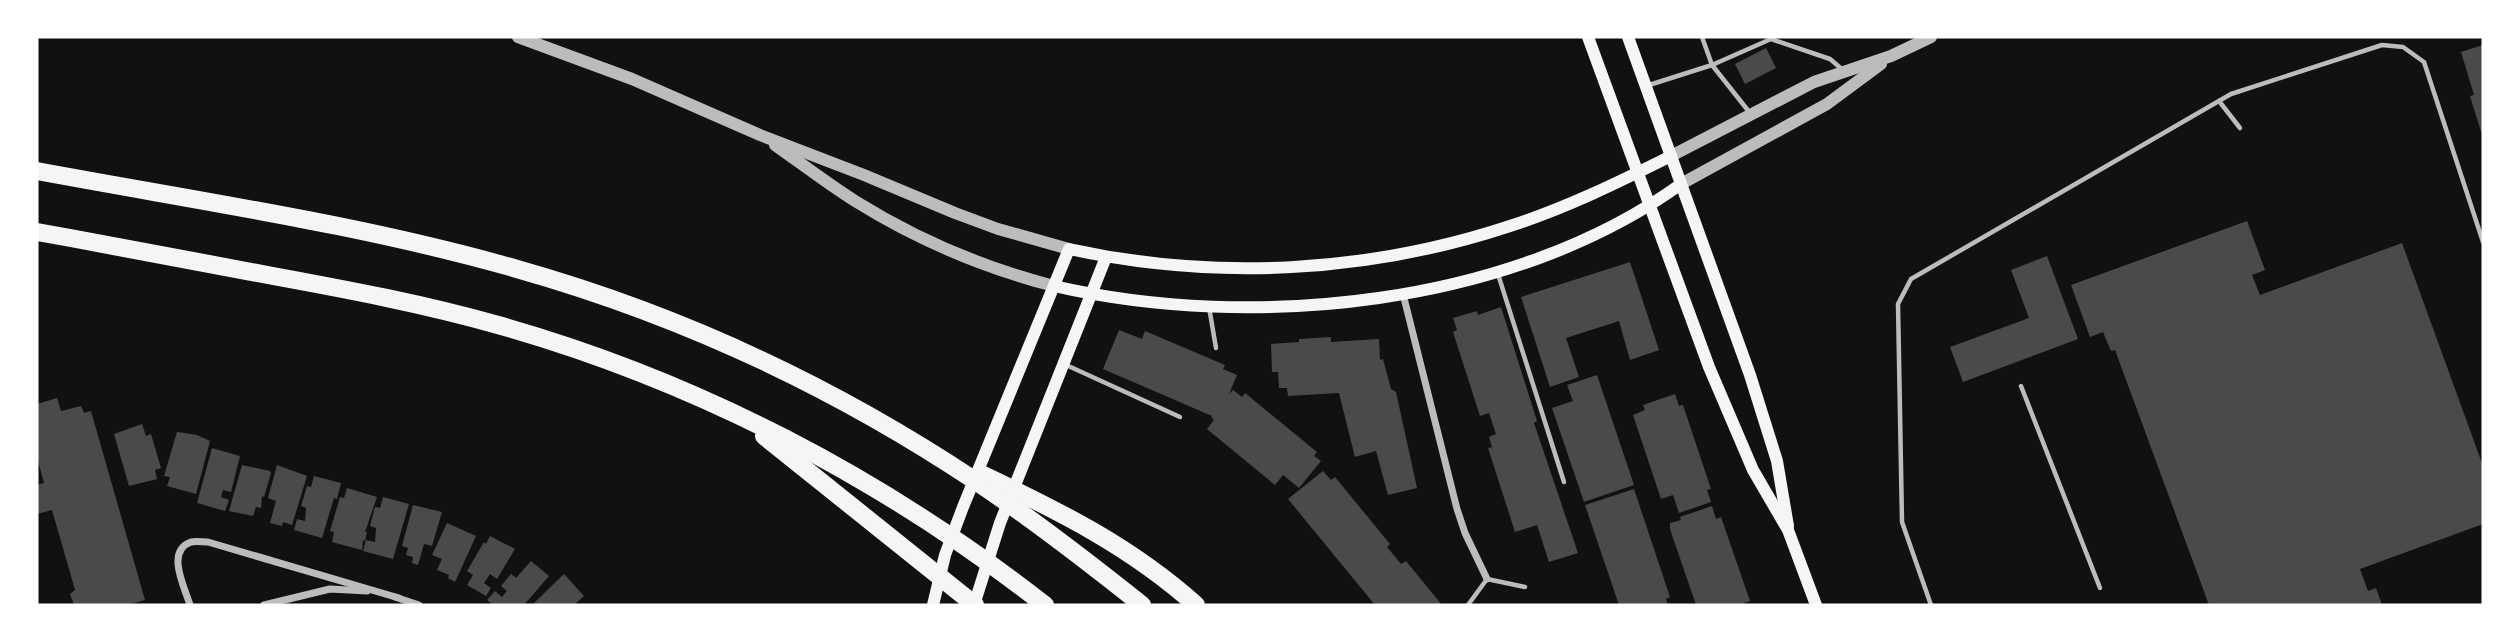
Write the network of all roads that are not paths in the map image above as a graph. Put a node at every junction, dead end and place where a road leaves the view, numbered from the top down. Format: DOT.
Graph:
graph roads {
  1 [pos="517,37"];
  2 [pos="1588,37"];
  3 [pos="1628,37"];
  4 [pos="1702,37"];
  5 [pos="1931,37"];
  6 [pos="1891,56"];
  7 [pos="1712,65"];
  8 [pos="1844,72"];
  9 [pos="1646,86"];
  10 [pos="2219,101"];
  11 [pos="1751,114"];
  12 [pos="2240,128"];
  13 [pos="761,135"];
  14 [pos="1671,156"];
  15 [pos="37,171"];
  16 [pos="1637,173"];
  17 [pos="1681,184"];
  18 [pos="1649,206"];
  19 [pos="37,232"];
  20 [pos="2483,242"];
  21 [pos="1069,249"];
  22 [pos="1106,257"];
  23 [pos="1497,271"];
  24 [pos="1054,286"];
  25 [pos="1091,294"];
  26 [pos="1403,294"];
  27 [pos="1209,306"];
  28 [pos="1216,348"];
  29 [pos="1063,364"];
  30 [pos="2021,386"];
  31 [pos="1180,417"];
  32 [pos="743,418"];
  33 [pos="914,442"];
  34 [pos="1563,482"];
  35 [pos="1788,530"];
  36 [pos="1488,579"];
  37 [pos="1525,587"];
  38 [pos="2099,588"];
  39 [pos="400,598"];
  40 [pos="190,605"];
  41 [pos="264,605"];
  42 [pos="419,605"];
  43 [pos="933,605"];
  44 [pos="974,605"];
  45 [pos="1045,605"];
  46 [pos="1142,605"];
  47 [pos="1196,605"];
  48 [pos="1468,605"];
  49 [pos="1816,605"];
  50 [pos="1931,605"];
  1 -- 13 [label="street"];
  2 -- 16 [label="main road"];
  3 -- 9 [label="main road"];
  4 -- 7 [label="lane"];
  5 -- 6 [label="street"];
  6 -- 8 [label="street"];
  6 -- 17 [label="street"];
  7 -- 8 [label="lane"];
  7 -- 9 [label="lane"];
  7 -- 11 [label="lane"];
  8 -- 11 [label="street"];
  9 -- 14 [label="main road"];
  10 -- 12 [label="lane"];
  10 -- 20 [label="lane"];
  10 -- 50 [label="lane"];
  11 -- 14 [label="street"];
  13 -- 21 [label="street"];
  13 -- 24 [label="street"];
  14 -- 16 [label="main road"];
  14 -- 17 [label="main road"];
  15 -- 33 [label="highway"];
  16 -- 18 [label="main road"];
  16 -- 22 [label="main road"];
  17 -- 18 [label="main road"];
  17 -- 35 [label="main road"];
  18 -- 23 [label="main road"];
  18 -- 35 [label="main road"];
  19 -- 32 [label="highway"];
  21 -- 22 [label="main road"];
  21 -- 24 [label="main road"];
  22 -- 25 [label="main road"];
  23 -- 26 [label="main road"];
  23 -- 34 [label="lane"];
  24 -- 25 [label="main road"];
  24 -- 43 [label="main road"];
  25 -- 27 [label="main road"];
  25 -- 29 [label="main road"];
  26 -- 27 [label="main road"];
  26 -- 36 [label="street"];
  27 -- 28 [label="lane"];
  29 -- 31 [label="lane"];
  29 -- 44 [label="main road"];
  30 -- 38 [label="lane"];
  32 -- 44 [label="highway"];
  32 -- 45 [label="highway"];
  33 -- 46 [label="highway"];
  33 -- 47 [label="highway"];
  35 -- 49 [label="main road"];
  36 -- 37 [label="lane"];
  36 -- 48 [label="lane"];
  39 -- 40 [label="street"];
  39 -- 41 [label="street"];
  39 -- 42 [label="street"];
}
